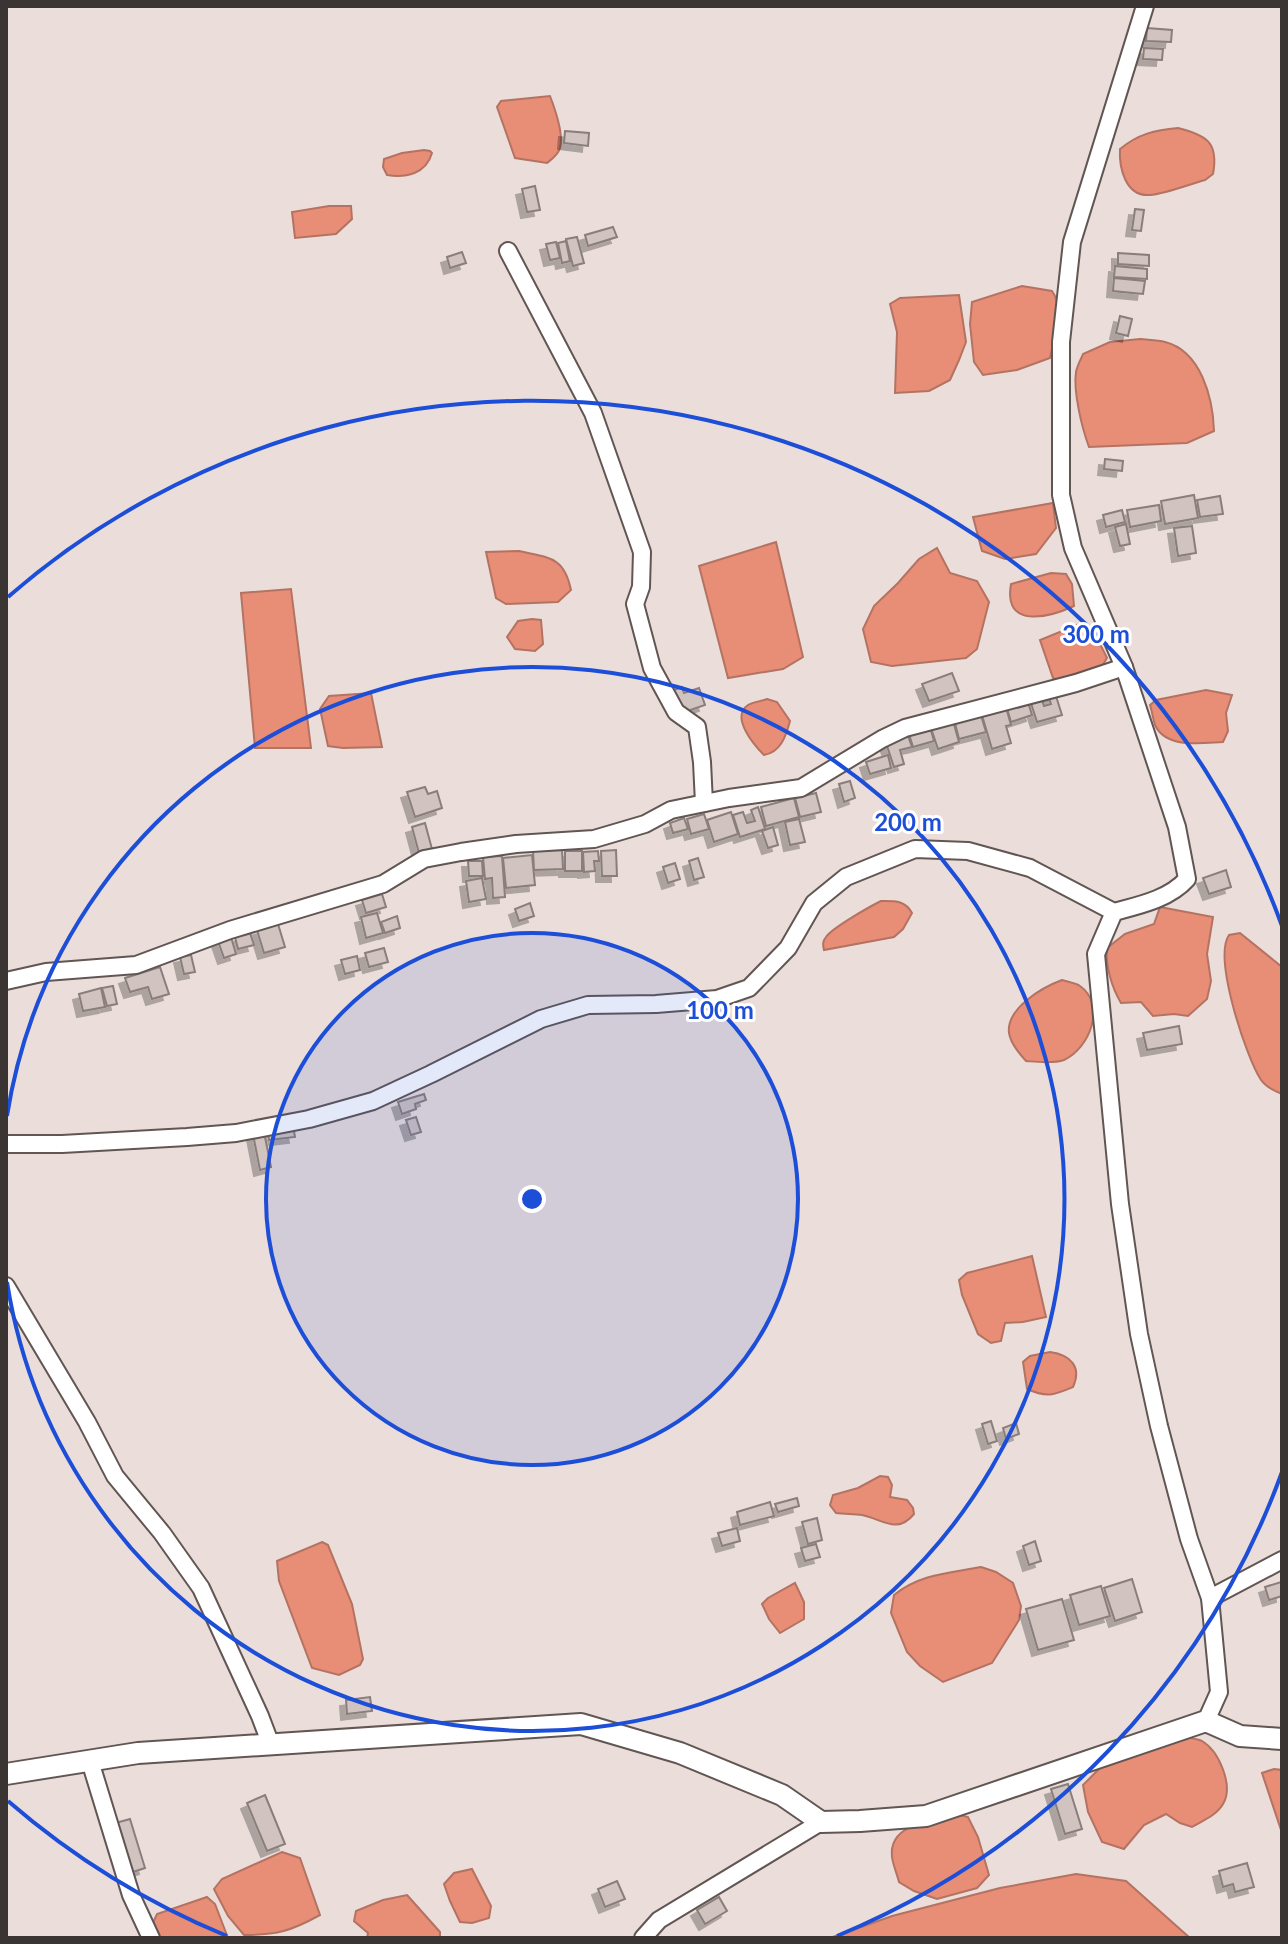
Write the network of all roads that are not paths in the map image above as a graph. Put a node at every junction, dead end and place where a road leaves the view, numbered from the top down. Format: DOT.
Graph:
graph roads {
  1 [pos="1145,6"];
  2 [pos="508,251"];
  3 [pos="1124,667"];
  4 [pos="704,803"];
  5 [pos="1114,912"];
  6 [pos="6,981"];
  7 [pos="6,1144"];
  8 [pos="6,1286"];
  9 [pos="1282,1560"];
  10 [pos="1210,1598"];
  11 [pos="1206,1721"];
  12 [pos="1282,1739"];
  13 [pos="271,1745"];
  14 [pos="90,1761"];
  15 [pos="6,1774"];
  16 [pos="821,1822"];
  17 [pos="151,1938"];
  18 [pos="643,1938"];
  1 -- 3 [label="street"];
  2 -- 4 [label="street"];
  3 -- 4 [label="street"];
  3 -- 5 [label="street"];
  4 -- 6 [label="street"];
  5 -- 7 [label="street"];
  5 -- 10 [label="street"];
  8 -- 13 [label="street"];
  9 -- 10 [label="street"];
  10 -- 11 [label="street"];
  11 -- 12 [label="street"];
  11 -- 16 [label="street"];
  13 -- 14 [label="street"];
  13 -- 16 [label="street"];
  14 -- 15 [label="street"];
  14 -- 17 [label="street"];
  16 -- 18 [label="street"];
}
